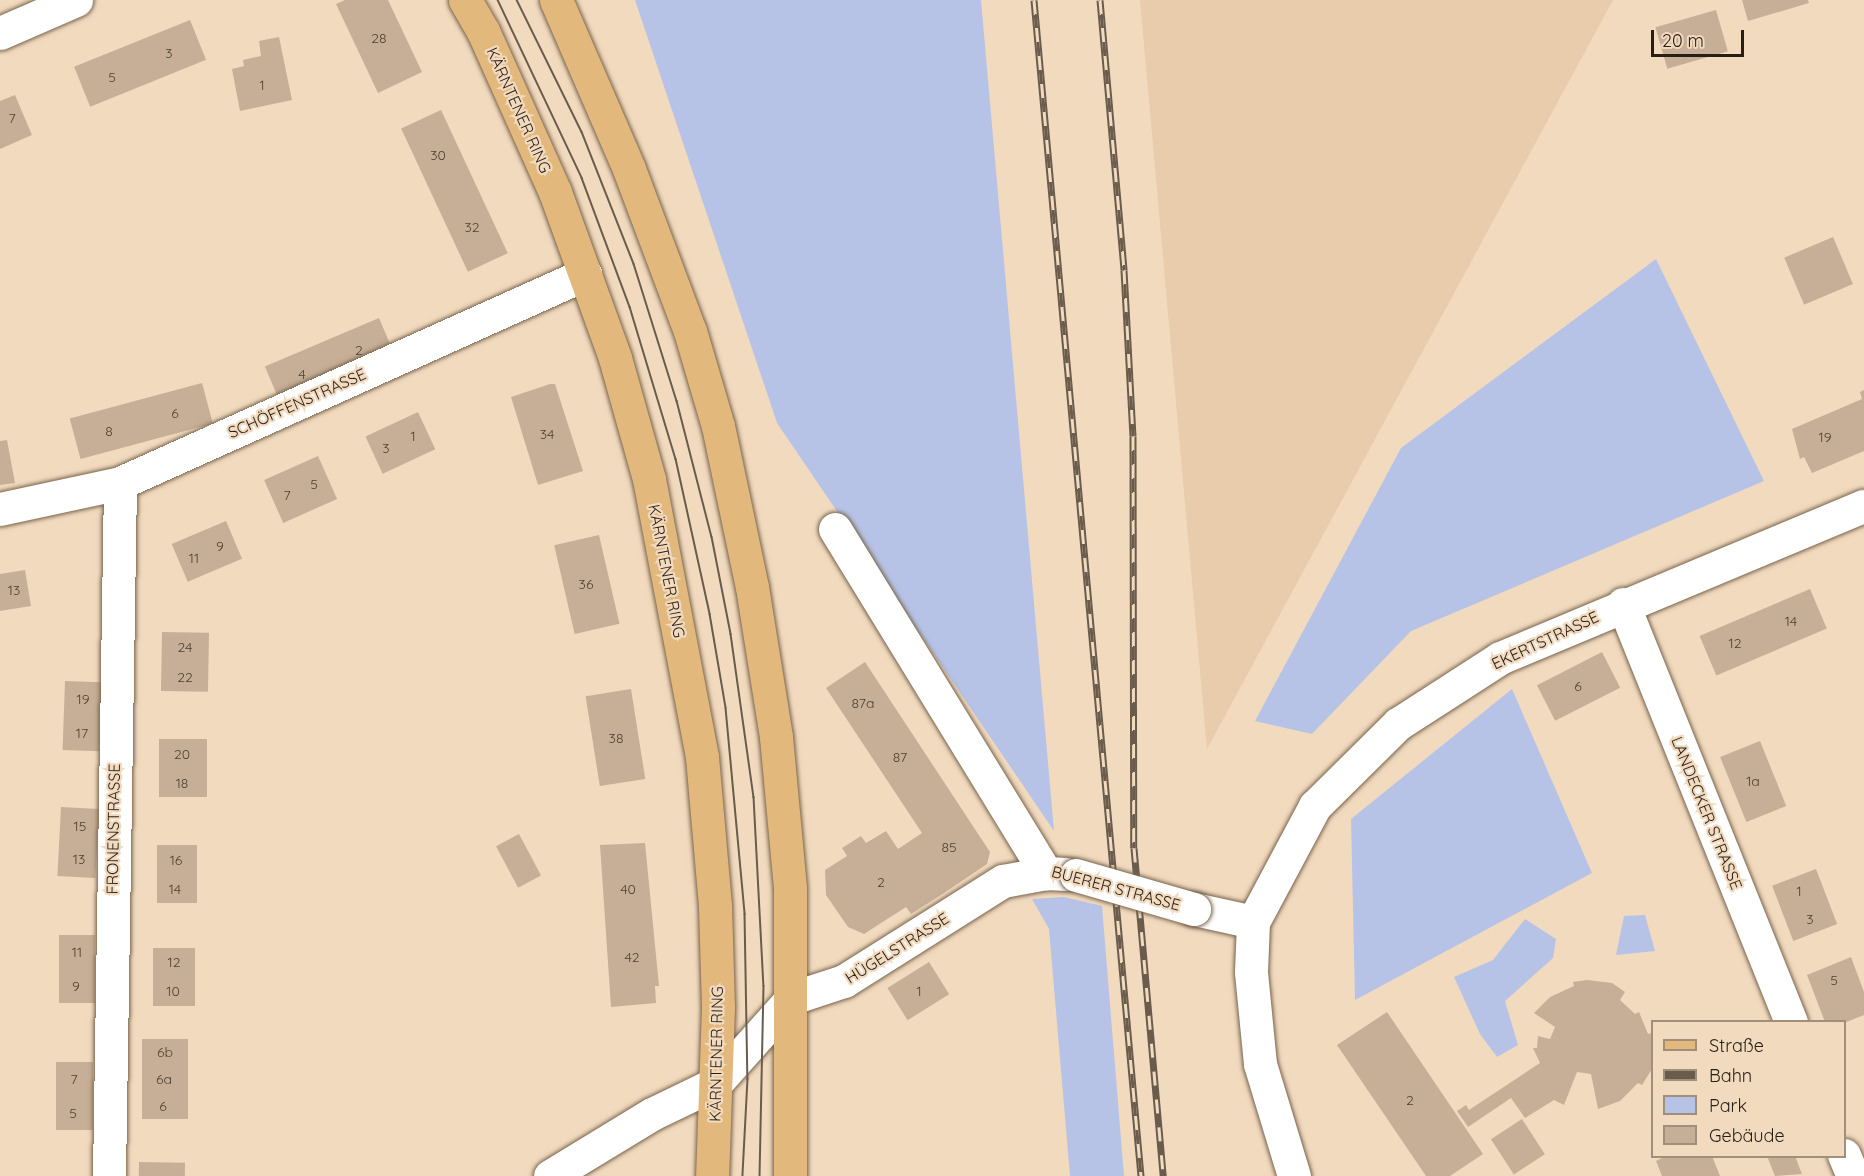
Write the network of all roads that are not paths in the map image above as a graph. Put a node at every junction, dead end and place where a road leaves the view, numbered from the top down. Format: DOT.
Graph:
graph roads {
  1 [pos="76,0"];
  2 [pos="465,0"];
  3 [pos="556,0"];
  4 [pos="0,33"];
  5 [pos="585,274"];
  6 [pos="120,483"];
  7 [pos="1864,506"];
  8 [pos="0,509"];
  9 [pos="834,529"];
  10 [pos="1623,604"];
  11 [pos="1061,874"];
  12 [pos="1253,922"];
  13 [pos="792,998"];
  14 [pos="1790,1020"];
  15 [pos="716,1083"];
  16 [pos="1846,1158"];
  17 [pos="567,1171"];
  18 [pos="109,1176"];
  19 [pos="712,1176"];
  20 [pos="789,1176"];
  21 [pos="1294,1176"];
  22 [pos="1853,1176"];
  1 -- 4 [label="street"];
  2 -- 5 [label="main road, KÄRNTENER RING"];
  3 -- 13 [label="main road"];
  5 -- 6 [label="street, SCHÖFFENSTRASSE"];
  5 -- 15 [label="main road, KÄRNTENER RING"];
  6 -- 8 [label="street, SCHÖFFENSTRASSE"];
  6 -- 18 [label="street, FRONENSTRASSE"];
  7 -- 10 [label="street, EKERTSTRASSE"];
  9 -- 11 [label="street, BUERER STRASSE"];
  10 -- 12 [label="street, EKERTSTRASSE"];
  10 -- 14 [label="street, LANDECKER STRASSE"];
  11 -- 12 [label="street, BUERER STRASSE, bridge"];
  11 -- 13 [label="street, HÜGELSTRASSE"];
  12 -- 21 [label="street"];
  13 -- 15 [label="street"];
  13 -- 20 [label="main road"];
  15 -- 17 [label="street"];
  15 -- 19 [label="main road, KÄRNTENER RING"];
  16 -- 22 [label="street"];
}
